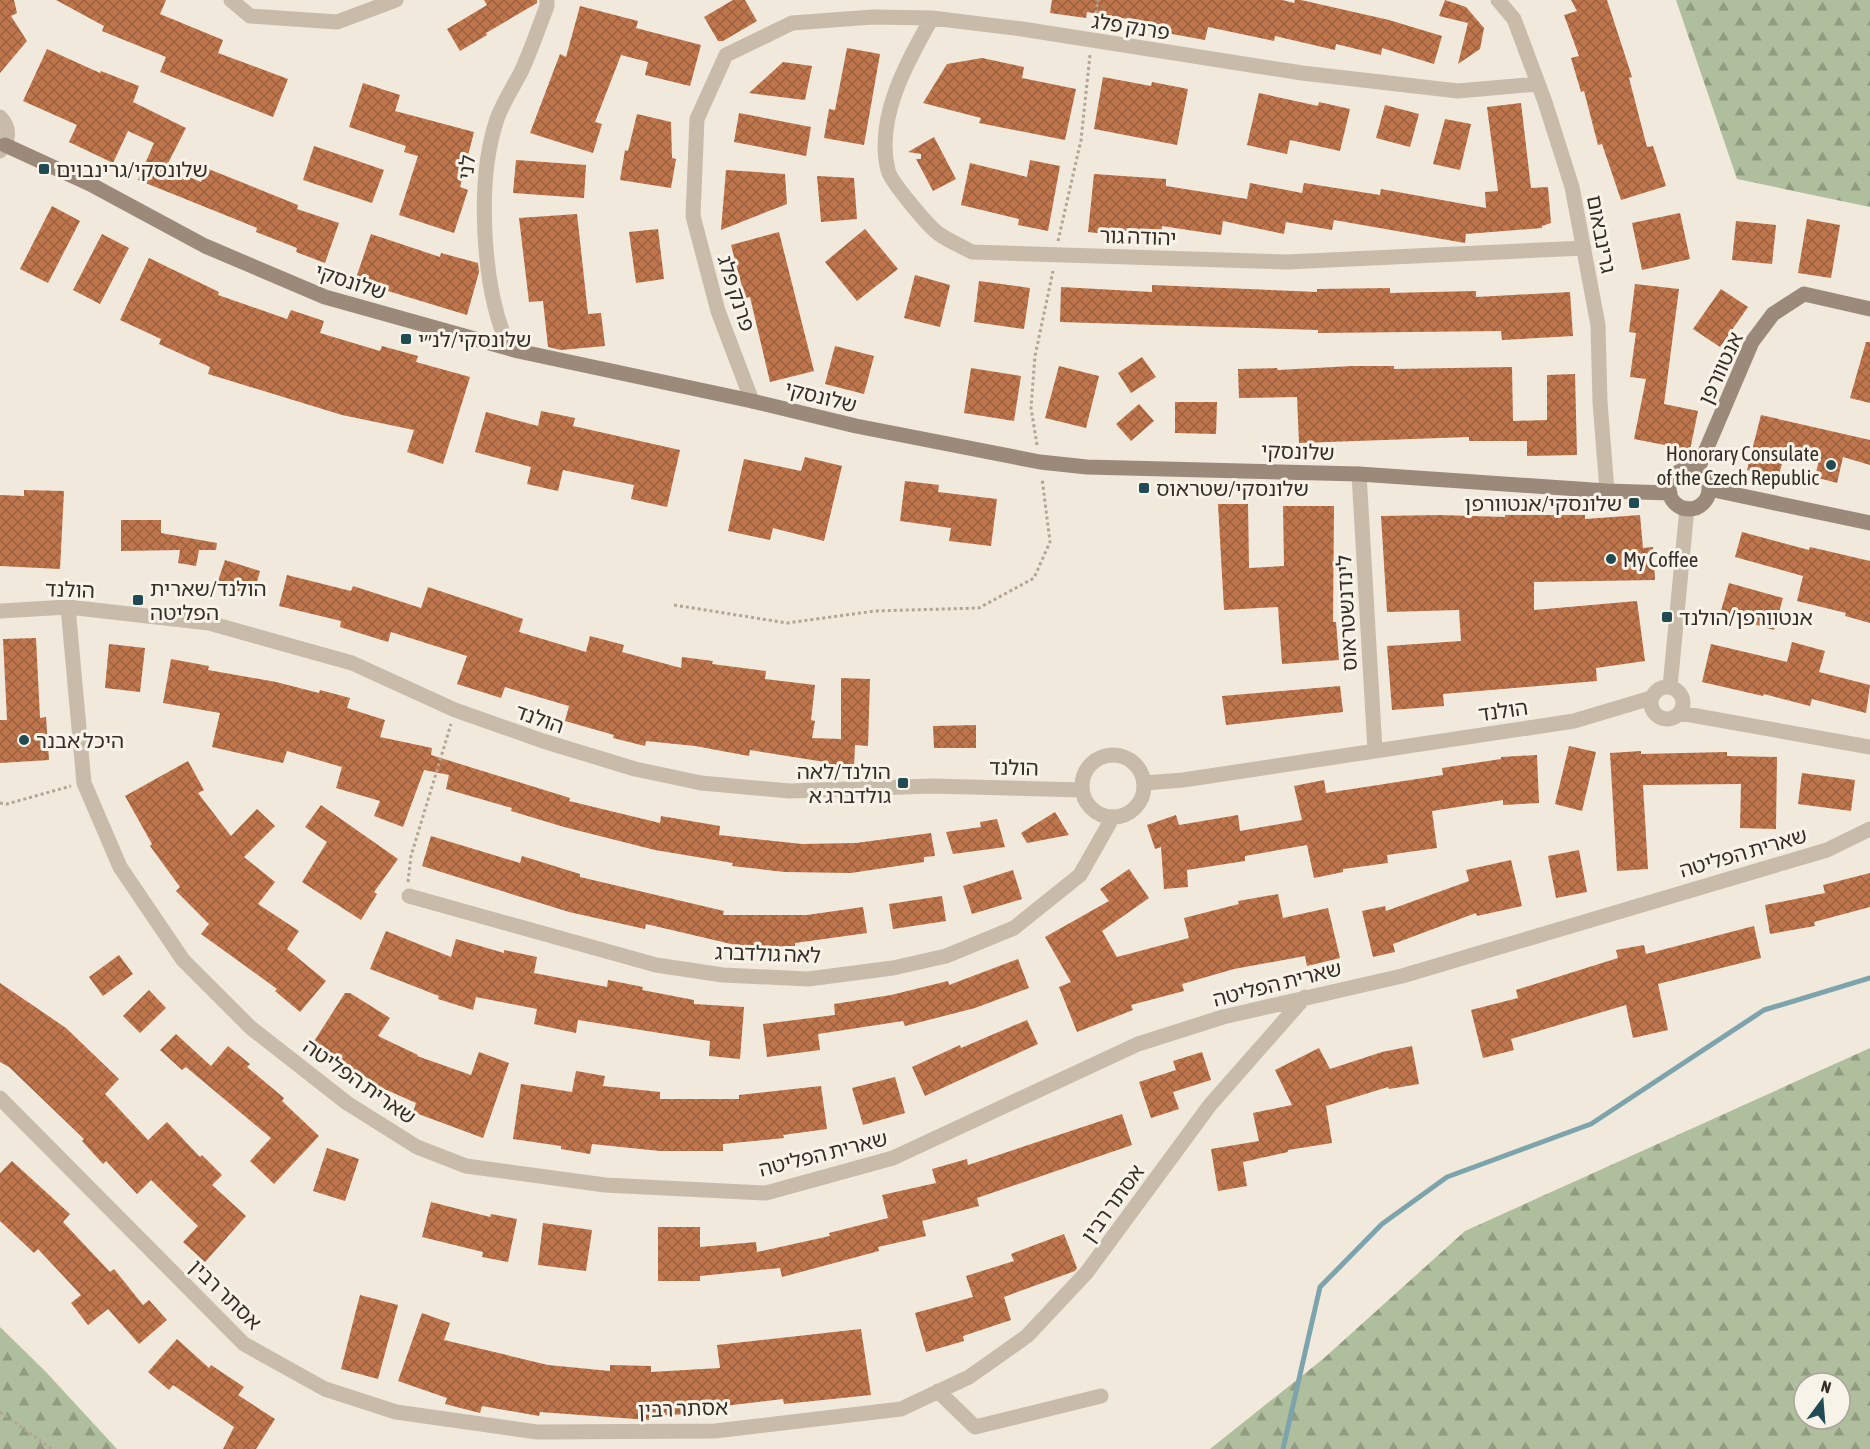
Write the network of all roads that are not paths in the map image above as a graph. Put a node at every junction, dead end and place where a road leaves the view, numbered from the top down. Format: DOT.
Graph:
graph roads {
  1 [pos="231,0"];
  2 [pos="396,0"];
  3 [pos="547,0"];
  4 [pos="1498,0"];
  5 [pos="932,18"];
  6 [pos="1538,84"];
  7 [pos="0,117"];
  8 [pos="3,148"];
  9 [pos="1584,248"];
  10 [pos="1870,309"];
  11 [pos="509,348"];
  12 [pos="752,401"];
  13 [pos="1697,471"];
  14 [pos="1359,474"];
  15 [pos="1709,489"];
  16 [pos="1608,491"];
  17 [pos="1670,493"];
  18 [pos="1687,508"];
  19 [pos="1870,523"];
  20 [pos="68,607"];
  21 [pos="0,611"];
  22 [pos="1670,687"];
  23 [pos="1651,698"];
  24 [pos="1680,713"];
  25 [pos="1870,747"];
  26 [pos="1375,750"];
  27 [pos="1144,783"];
  28 [pos="1082,790"];
  29 [pos="1113,817"];
  30 [pos="1870,829"];
  31 [pos="409,896"];
  32 [pos="1305,997"];
  33 [pos="0,1098"];
  34 [pos="938,1392"];
  35 [pos="1101,1396"];
  1 -- 2 [label="street"];
  3 -- 11 [label="street, לני"];
  4 -- 6 [label="street, גרינבאום"];
  5 -- 6 [label="street, פרנק פלג"];
  5 -- 9 [label="street, יהודה גור"];
  5 -- 12 [label="street, פרנק פלג"];
  6 -- 9 [label="street, גרינבאום"];
  7 -- 8 [label="street"];
  8 -- 11 [label="street, שלונסקי"];
  9 -- 16 [label="street, גרינבאום"];
  10 -- 13 [label="street, אנטוורפן"];
  11 -- 12 [label="street, שלונסקי"];
  12 -- 14 [label="street, שלונסקי"];
  13 -- 15 [label="street"];
  13 -- 17 [label="street"];
  14 -- 16 [label="street, שלונסקי"];
  14 -- 26 [label="street, לינדנשטראוס"];
  15 -- 18 [label="street"];
  15 -- 19 [label="street"];
  16 -- 17 [label="street, שלונסקי"];
  17 -- 18 [label="street"];
  18 -- 22 [label="street"];
  20 -- 21 [label="street, הולנד"];
  20 -- 28 [label="street, הולנד"];
  20 -- 32 [label="street, שארית הפליטה"];
  22 -- 23 [label="street"];
  22 -- 24 [label="street"];
  23 -- 24 [label="street"];
  23 -- 26 [label="street, הולנד"];
  24 -- 25 [label="street"];
  26 -- 27 [label="street, הולנד"];
  27 -- 28 [label="street"];
  27 -- 29 [label="street"];
  28 -- 29 [label="street"];
  29 -- 31 [label="street, לאה גולדברג"];
  30 -- 32 [label="street, שארית הפליטה"];
  32 -- 34 [label="street, אסתר רבין"];
  33 -- 34 [label="street, אסתר רבין"];
  34 -- 35 [label="street"];
}
